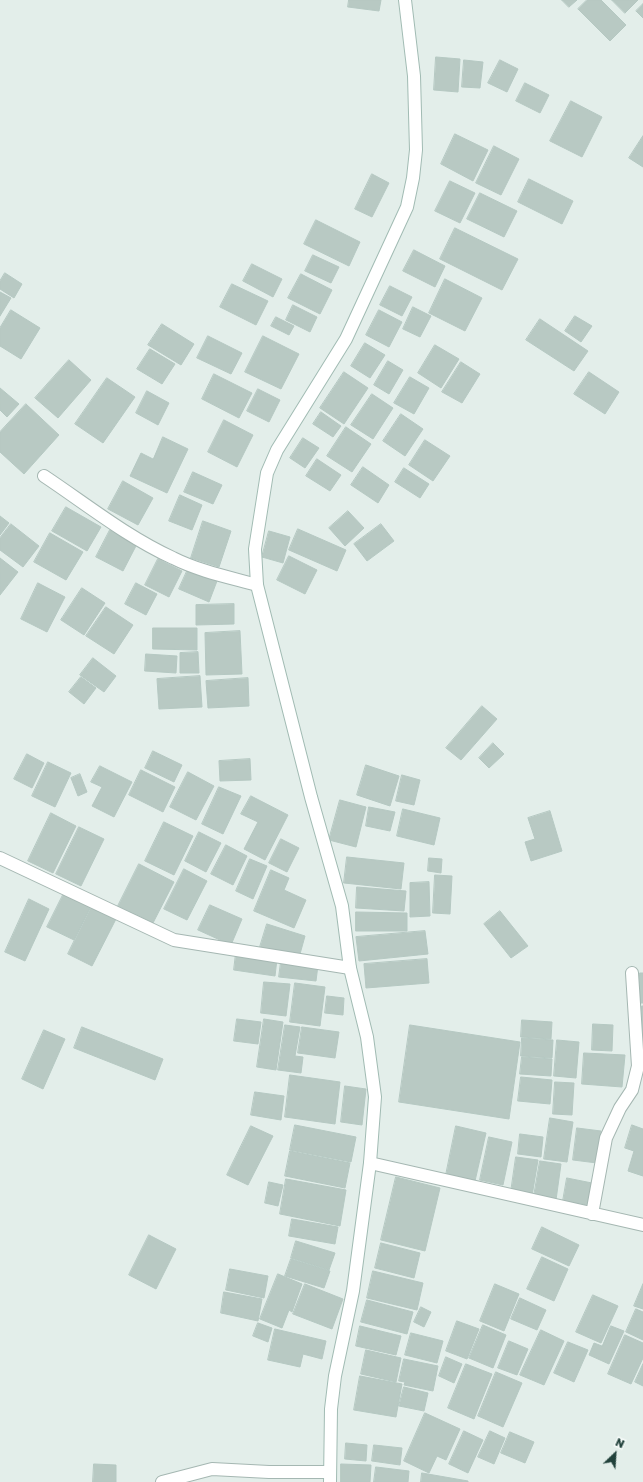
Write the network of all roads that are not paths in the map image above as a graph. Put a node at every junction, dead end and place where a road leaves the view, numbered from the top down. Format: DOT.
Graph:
graph roads {
  1 [pos="405,0"];
  2 [pos="44,476"];
  3 [pos="257,585"];
  4 [pos="0,858"];
  5 [pos="350,968"];
  6 [pos="632,974"];
  7 [pos="370,1163"];
  8 [pos="592,1214"];
  9 [pos="643,1225"];
  10 [pos="329,1477"];
  11 [pos="162,1482"];
  1 -- 3 [label="main road"];
  2 -- 3 [label="main road"];
  3 -- 5 [label="main road"];
  4 -- 5 [label="main road"];
  5 -- 7 [label="main road"];
  6 -- 8 [label="main road"];
  7 -- 8 [label="main road"];
  7 -- 10 [label="main road"];
  8 -- 9 [label="main road"];
  10 -- 11 [label="main road"];
}
